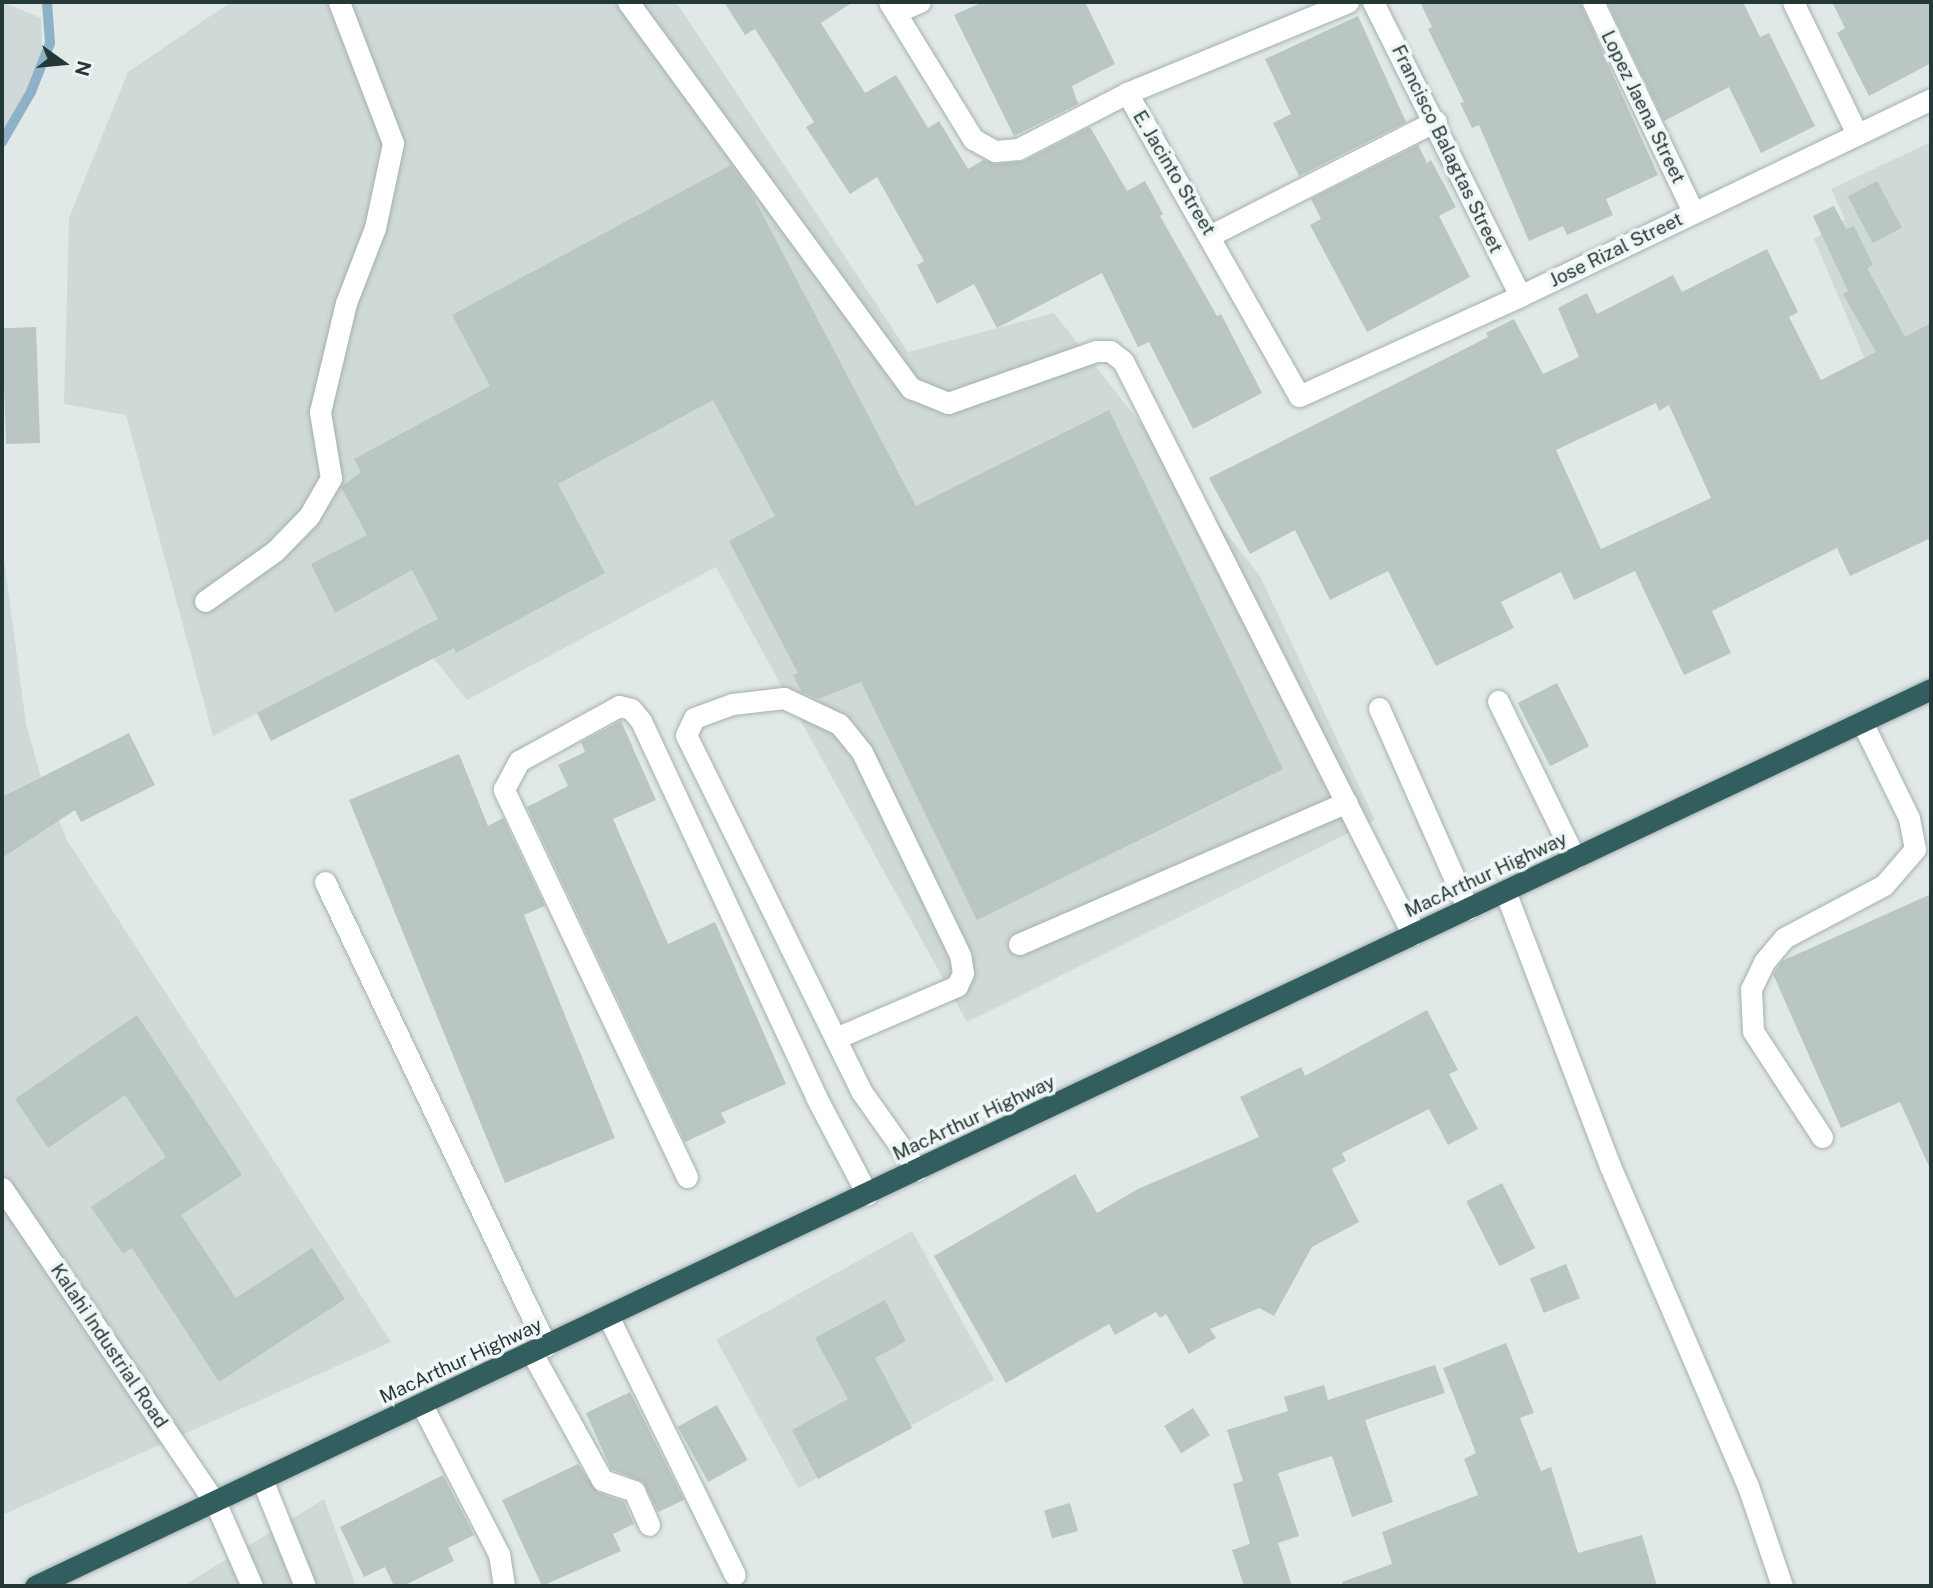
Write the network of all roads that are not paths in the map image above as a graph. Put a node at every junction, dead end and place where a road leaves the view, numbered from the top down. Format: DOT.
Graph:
graph roads {
  1 [pos="338,2"];
  2 [pos="628,2"];
  3 [pos="920,2"];
  4 [pos="1348,2"];
  5 [pos="1373,2"];
  6 [pos="1592,2"];
  7 [pos="1793,2"];
  8 [pos="893,7"];
  9 [pos="1127,93"];
  10 [pos="1931,99"];
  11 [pos="1436,121"];
  12 [pos="1857,134"];
  13 [pos="1693,212"];
  14 [pos="1211,236"];
  15 [pos="1520,296"];
  16 [pos="1299,396"];
  17 [pos="205,601"];
  18 [pos="1931,689"];
  19 [pos="1498,701"];
  20 [pos="1379,708"];
  21 [pos="1862,722"];
  22 [pos="1347,802"];
  23 [pos="1575,858"];
  24 [pos="326,882"];
  25 [pos="1505,891"];
  26 [pos="1468,909"];
  27 [pos="1413,935"];
  28 [pos="1019,944"];
  29 [pos="836,1038"];
  30 [pos="1822,1137"];
  31 [pos="917,1170"];
  32 [pos="687,1177"];
  33 [pos="2,1188"];
  34 [pos="867,1194"];
  35 [pos="608,1316"];
  36 [pos="539,1349"];
  37 [pos="422,1405"];
  38 [pos="263,1482"];
  39 [pos="216,1504"];
  40 [pos="649,1525"];
  41 [pos="735,1575"];
  42 [pos="35,1586"];
  43 [pos="252,1586"];
  44 [pos="305,1586"];
  45 [pos="504,1586"];
  46 [pos="1782,1586"];
  1 -- 17 [label="street"];
  2 -- 22 [label="street"];
  3 -- 8 [label="street"];
  4 -- 9 [label="street"];
  5 -- 11 [label="street, Francisco Balagtas Street"];
  6 -- 13 [label="street, Lopez Jaena Street"];
  7 -- 12 [label="street"];
  8 -- 9 [label="street, E. Jacinto Street"];
  9 -- 14 [label="street, E. Jacinto Street"];
  10 -- 12 [label="street, Jose Rizal Street"];
  11 -- 14 [label="street"];
  11 -- 15 [label="street, Francisco Balagtas Street"];
  12 -- 13 [label="street, Jose Rizal Street"];
  13 -- 15 [label="street, Jose Rizal Street"];
  14 -- 16 [label="street, E. Jacinto Street"];
  15 -- 16 [label="street, Jose Rizal Street"];
  18 -- 21 [label="highway, MacArthur Highway"];
  19 -- 23 [label="street"];
  20 -- 26 [label="street"];
  21 -- 23 [label="highway, MacArthur Highway"];
  21 -- 30 [label="street"];
  22 -- 27 [label="street"];
  22 -- 28 [label="street"];
  23 -- 25 [label="highway, MacArthur Highway"];
  24 -- 36 [label="street"];
  25 -- 26 [label="highway, MacArthur Highway"];
  25 -- 46 [label="street"];
  26 -- 27 [label="highway, MacArthur Highway"];
  27 -- 31 [label="highway, MacArthur Highway"];
  29 -- 29 [label="street"];
  29 -- 31 [label="street"];
  31 -- 34 [label="highway, MacArthur Highway"];
  32 -- 34 [label="street"];
  33 -- 39 [label="street, Kalahi Industrial Road"];
  34 -- 35 [label="highway, MacArthur Highway"];
  35 -- 36 [label="highway, MacArthur Highway"];
  35 -- 41 [label="street"];
  36 -- 37 [label="highway, MacArthur Highway"];
  36 -- 40 [label="street"];
  37 -- 38 [label="highway, MacArthur Highway"];
  37 -- 45 [label="street"];
  38 -- 39 [label="highway, MacArthur Highway"];
  38 -- 44 [label="street"];
  39 -- 42 [label="highway, MacArthur Highway"];
  39 -- 43 [label="street, Kalahi Industrial Road"];
}
